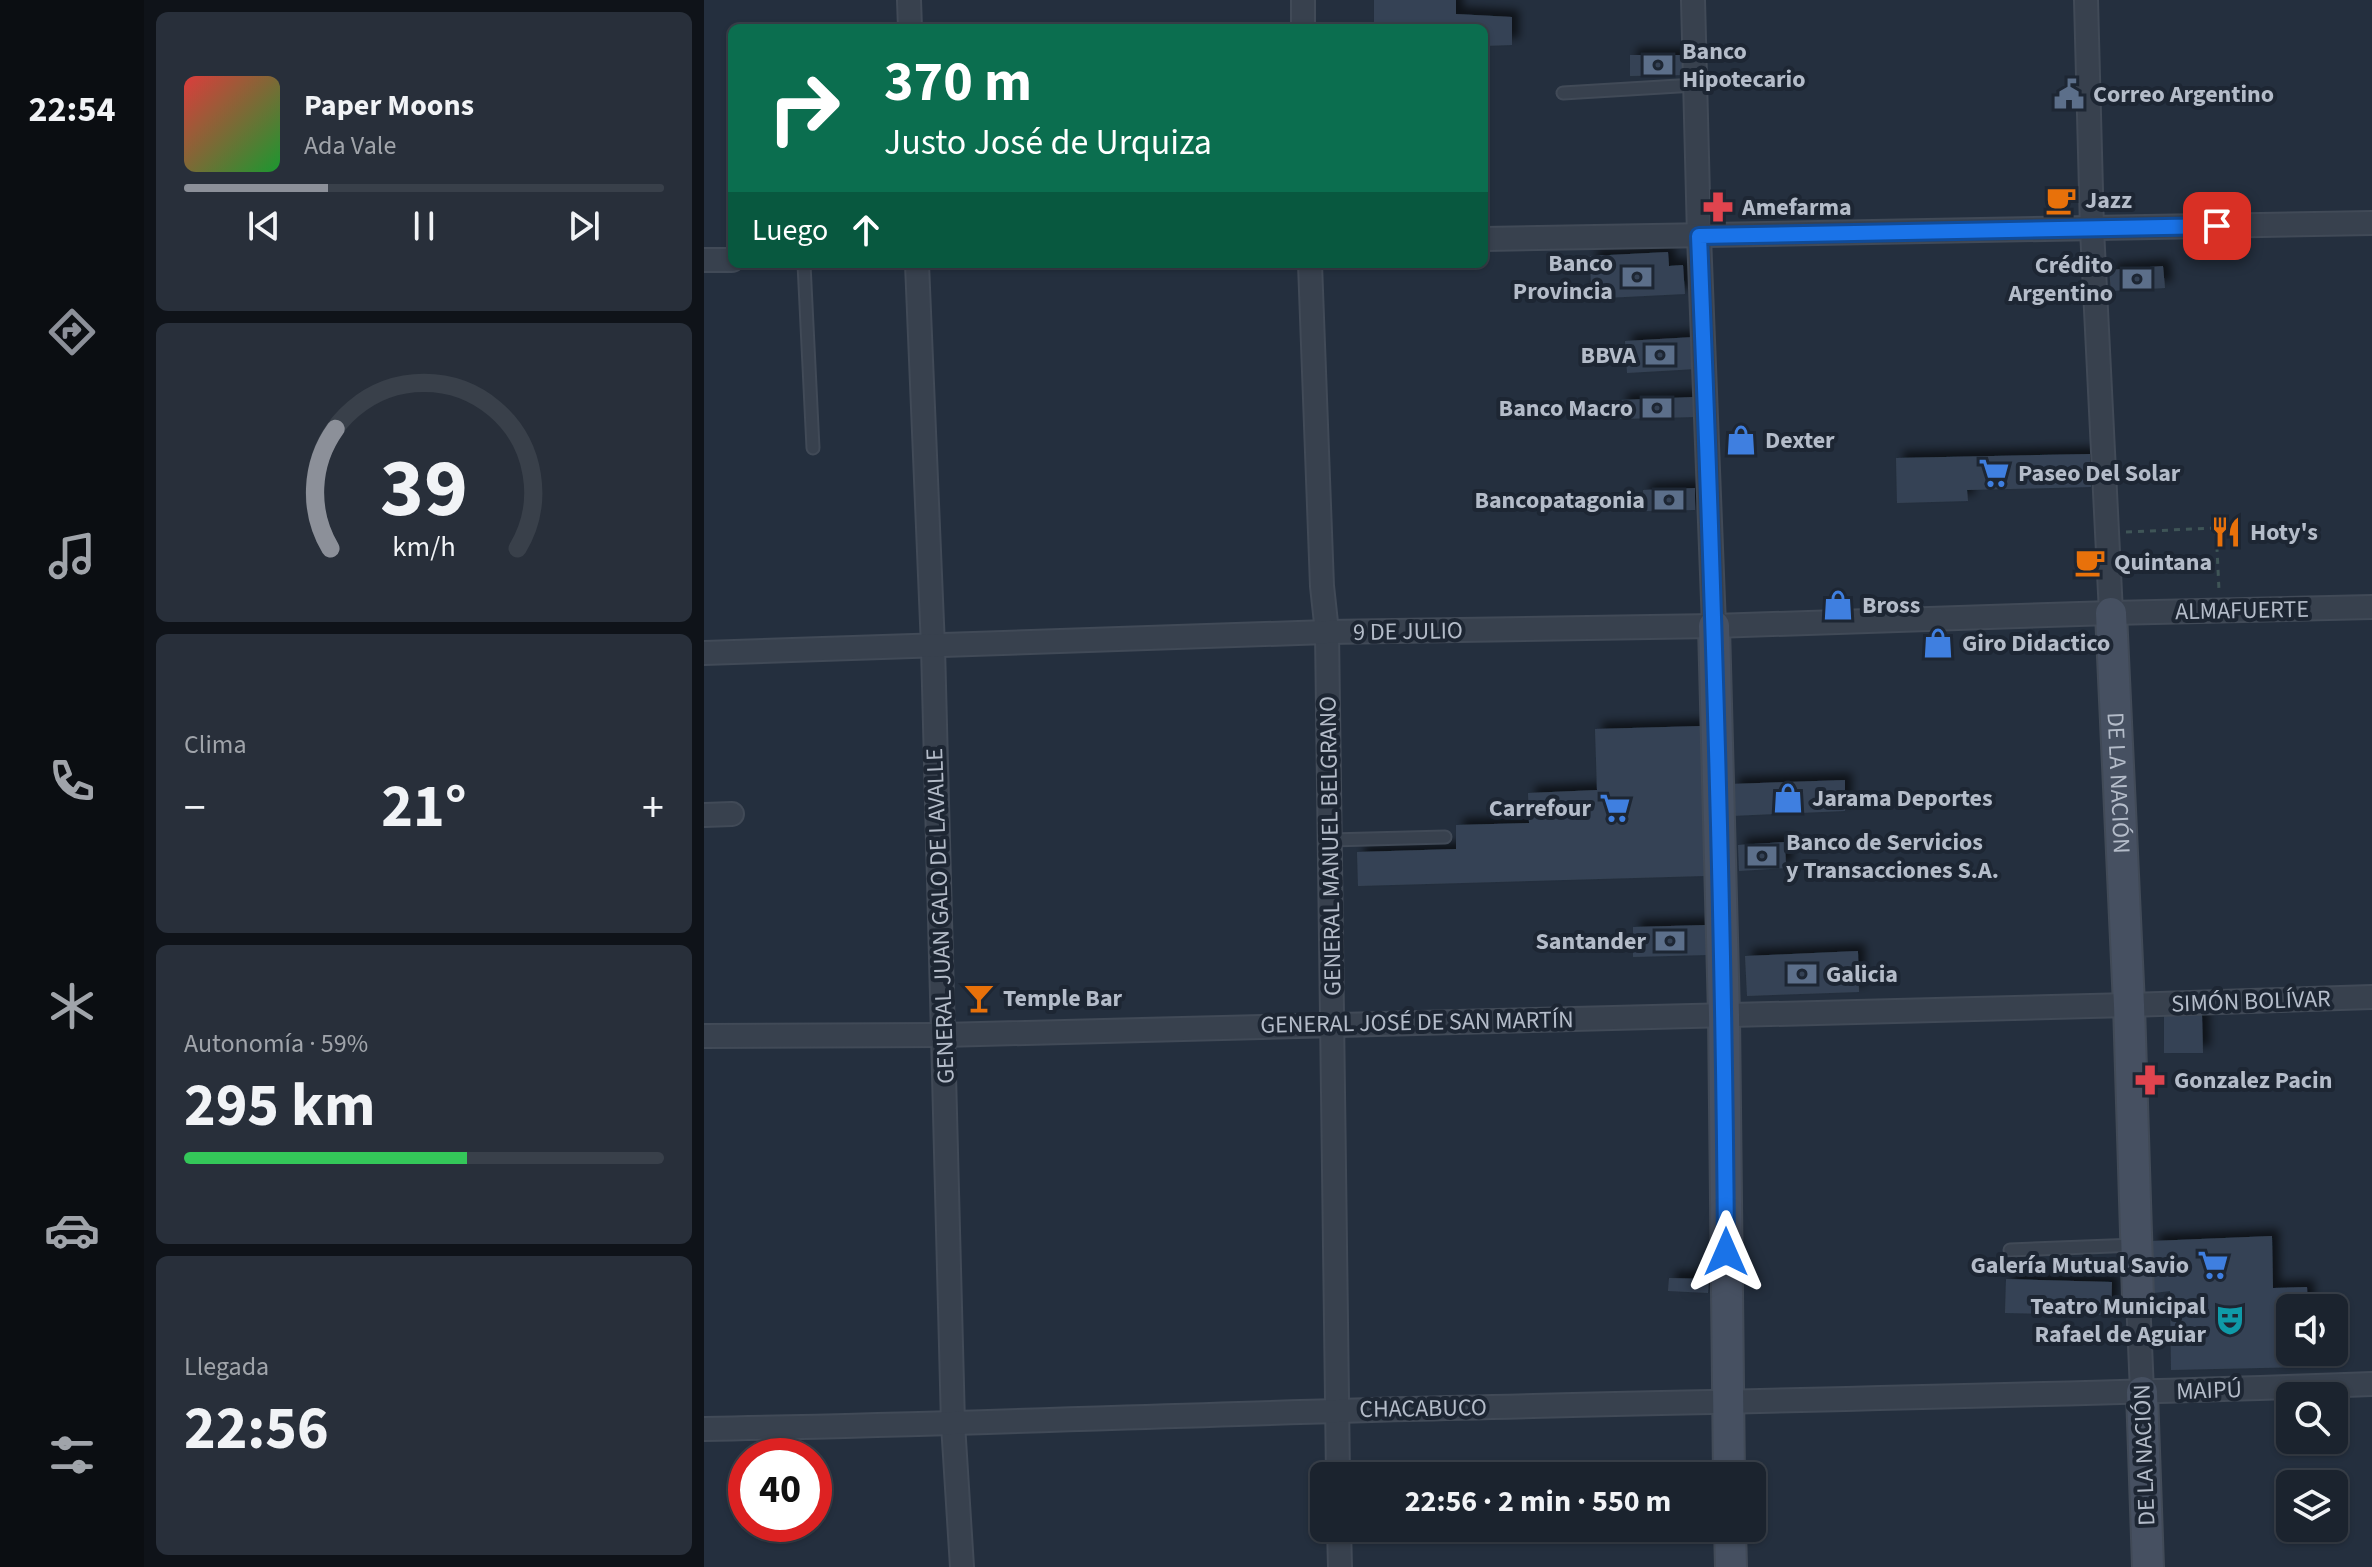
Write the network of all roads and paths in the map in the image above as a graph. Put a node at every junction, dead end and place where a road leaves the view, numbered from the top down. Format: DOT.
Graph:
graph roads {
  1 [pos="909,0"];
  2 [pos="1303,0"];
  3 [pos="1693,0"];
  4 [pos="2086,0"];
  5 [pos="910,24"];
  6 [pos="1303,24"];
  7 [pos="1695,85"];
  8 [pos="1563,93"];
  9 [pos="2372,223"];
  10 [pos="2092,229"];
  11 [pos="1699,236"];
  12 [pos="1488,239"];
  13 [pos="704,260"];
  14 [pos="728,260"];
  15 [pos="804,268"];
  16 [pos="917,268"];
  17 [pos="1310,268"];
  18 [pos="813,448"];
  19 [pos="2107,532"];
  20 [pos="2372,607"];
  21 [pos="2220,610"];
  22 [pos="2111,613"];
  23 [pos="1714,626"];
  24 [pos="1327,632"];
  25 [pos="933,647"];
  26 [pos="704,653"];
  27 [pos="732,814"];
  28 [pos="704,815"];
  29 [pos="1445,837"];
  30 [pos="1330,840"];
  31 [pos="2372,997"];
  32 [pos="2129,1005"];
  33 [pos="1724,1015"];
  34 [pos="1333,1024"];
  35 [pos="943,1035"];
  36 [pos="704,1036"];
  37 [pos="2137,1245"];
  38 [pos="2010,1250"];
  39 [pos="2138,1298"];
  40 [pos="2372,1384"];
  41 [pos="2142,1392"];
  42 [pos="1727,1401"];
  43 [pos="1336,1411"];
  44 [pos="953,1424"];
  45 [pos="704,1429"];
  46 [pos="1338,1462"];
  47 [pos="1729,1462"];
  48 [pos="1339,1542"];
  49 [pos="1730,1542"];
  50 [pos="962,1567"];
  51 [pos="1340,1567"];
  52 [pos="1731,1567"];
  53 [pos="2148,1567"];
  1 -- 5 [label="street"];
  2 -- 6 [label="street"];
  3 -- 7 [label="street"];
  4 -- 10 [label="street, DE LA NACIÓN"];
  7 -- 8 [label="lane"];
  7 -- 11 [label="street"];
  9 -- 10 [label="street"];
  10 -- 11 [label="street"];
  10 -- 19 [label="street, DE LA NACIÓN"];
  11 -- 12 [label="street"];
  11 -- 23 [label="street"];
  13 -- 14 [label="street"];
  15 -- 18 [label="lane"];
  16 -- 25 [label="street, GENERAL JUAN GALO DE LAVALLE"];
  17 -- 24 [label="street, GENERAL MANUEL BELGRANO"];
  19 -- 21 [label="path"];
  19 -- 22 [label="street, DE LA NACIÓN"];
  20 -- 21 [label="street, ALMAFUERTE"];
  21 -- 22 [label="street, ALMAFUERTE"];
  22 -- 23 [label="street, 9 DE JULIO"];
  22 -- 32 [label="street, DE LA NACIÓN"];
  23 -- 24 [label="street, 9 DE JULIO"];
  23 -- 33 [label="street"];
  24 -- 25 [label="street, 9 DE JULIO"];
  24 -- 30 [label="street, GENERAL MANUEL BELGRANO"];
  25 -- 26 [label="street, 9 DE JULIO"];
  25 -- 35 [label="street, GENERAL JUAN GALO DE LAVALLE"];
  27 -- 28 [label="street"];
  29 -- 30 [label="lane"];
  30 -- 34 [label="street, GENERAL MANUEL BELGRANO"];
  31 -- 32 [label="street, SIMÓN BOLÍVAR"];
  32 -- 33 [label="street, GENERAL JOSÉ DE SAN MARTÍN"];
  32 -- 37 [label="street, DE LA NACIÓN"];
  33 -- 34 [label="street, GENERAL JOSÉ DE SAN MARTÍN"];
  33 -- 42 [label="street"];
  34 -- 35 [label="street, GENERAL JOSÉ DE SAN MARTÍN"];
  34 -- 43 [label="street, GENERAL MANUEL BELGRANO"];
  35 -- 36 [label="street, GENERAL JOSÉ DE SAN MARTÍN"];
  35 -- 44 [label="street, GENERAL JUAN GALO DE LAVALLE"];
  37 -- 38 [label="lane"];
  37 -- 39 [label="street, DE LA NACIÓN"];
  39 -- 41 [label="street, DE LA NACIÓN"];
  40 -- 41 [label="street, MAIPÚ"];
  41 -- 42 [label="street, CHACABUCO"];
  41 -- 53 [label="street, DE LA NACIÓN"];
  42 -- 43 [label="street, CHACABUCO"];
  42 -- 47 [label="street"];
  43 -- 44 [label="street, CHACABUCO"];
  43 -- 46 [label="street, GENERAL MANUEL BELGRANO"];
  44 -- 45 [label="street, CHACABUCO"];
  44 -- 50 [label="street, GENERAL JUAN GALO DE LAVALLE"];
  48 -- 51 [label="street"];
  49 -- 52 [label="street"];
}
